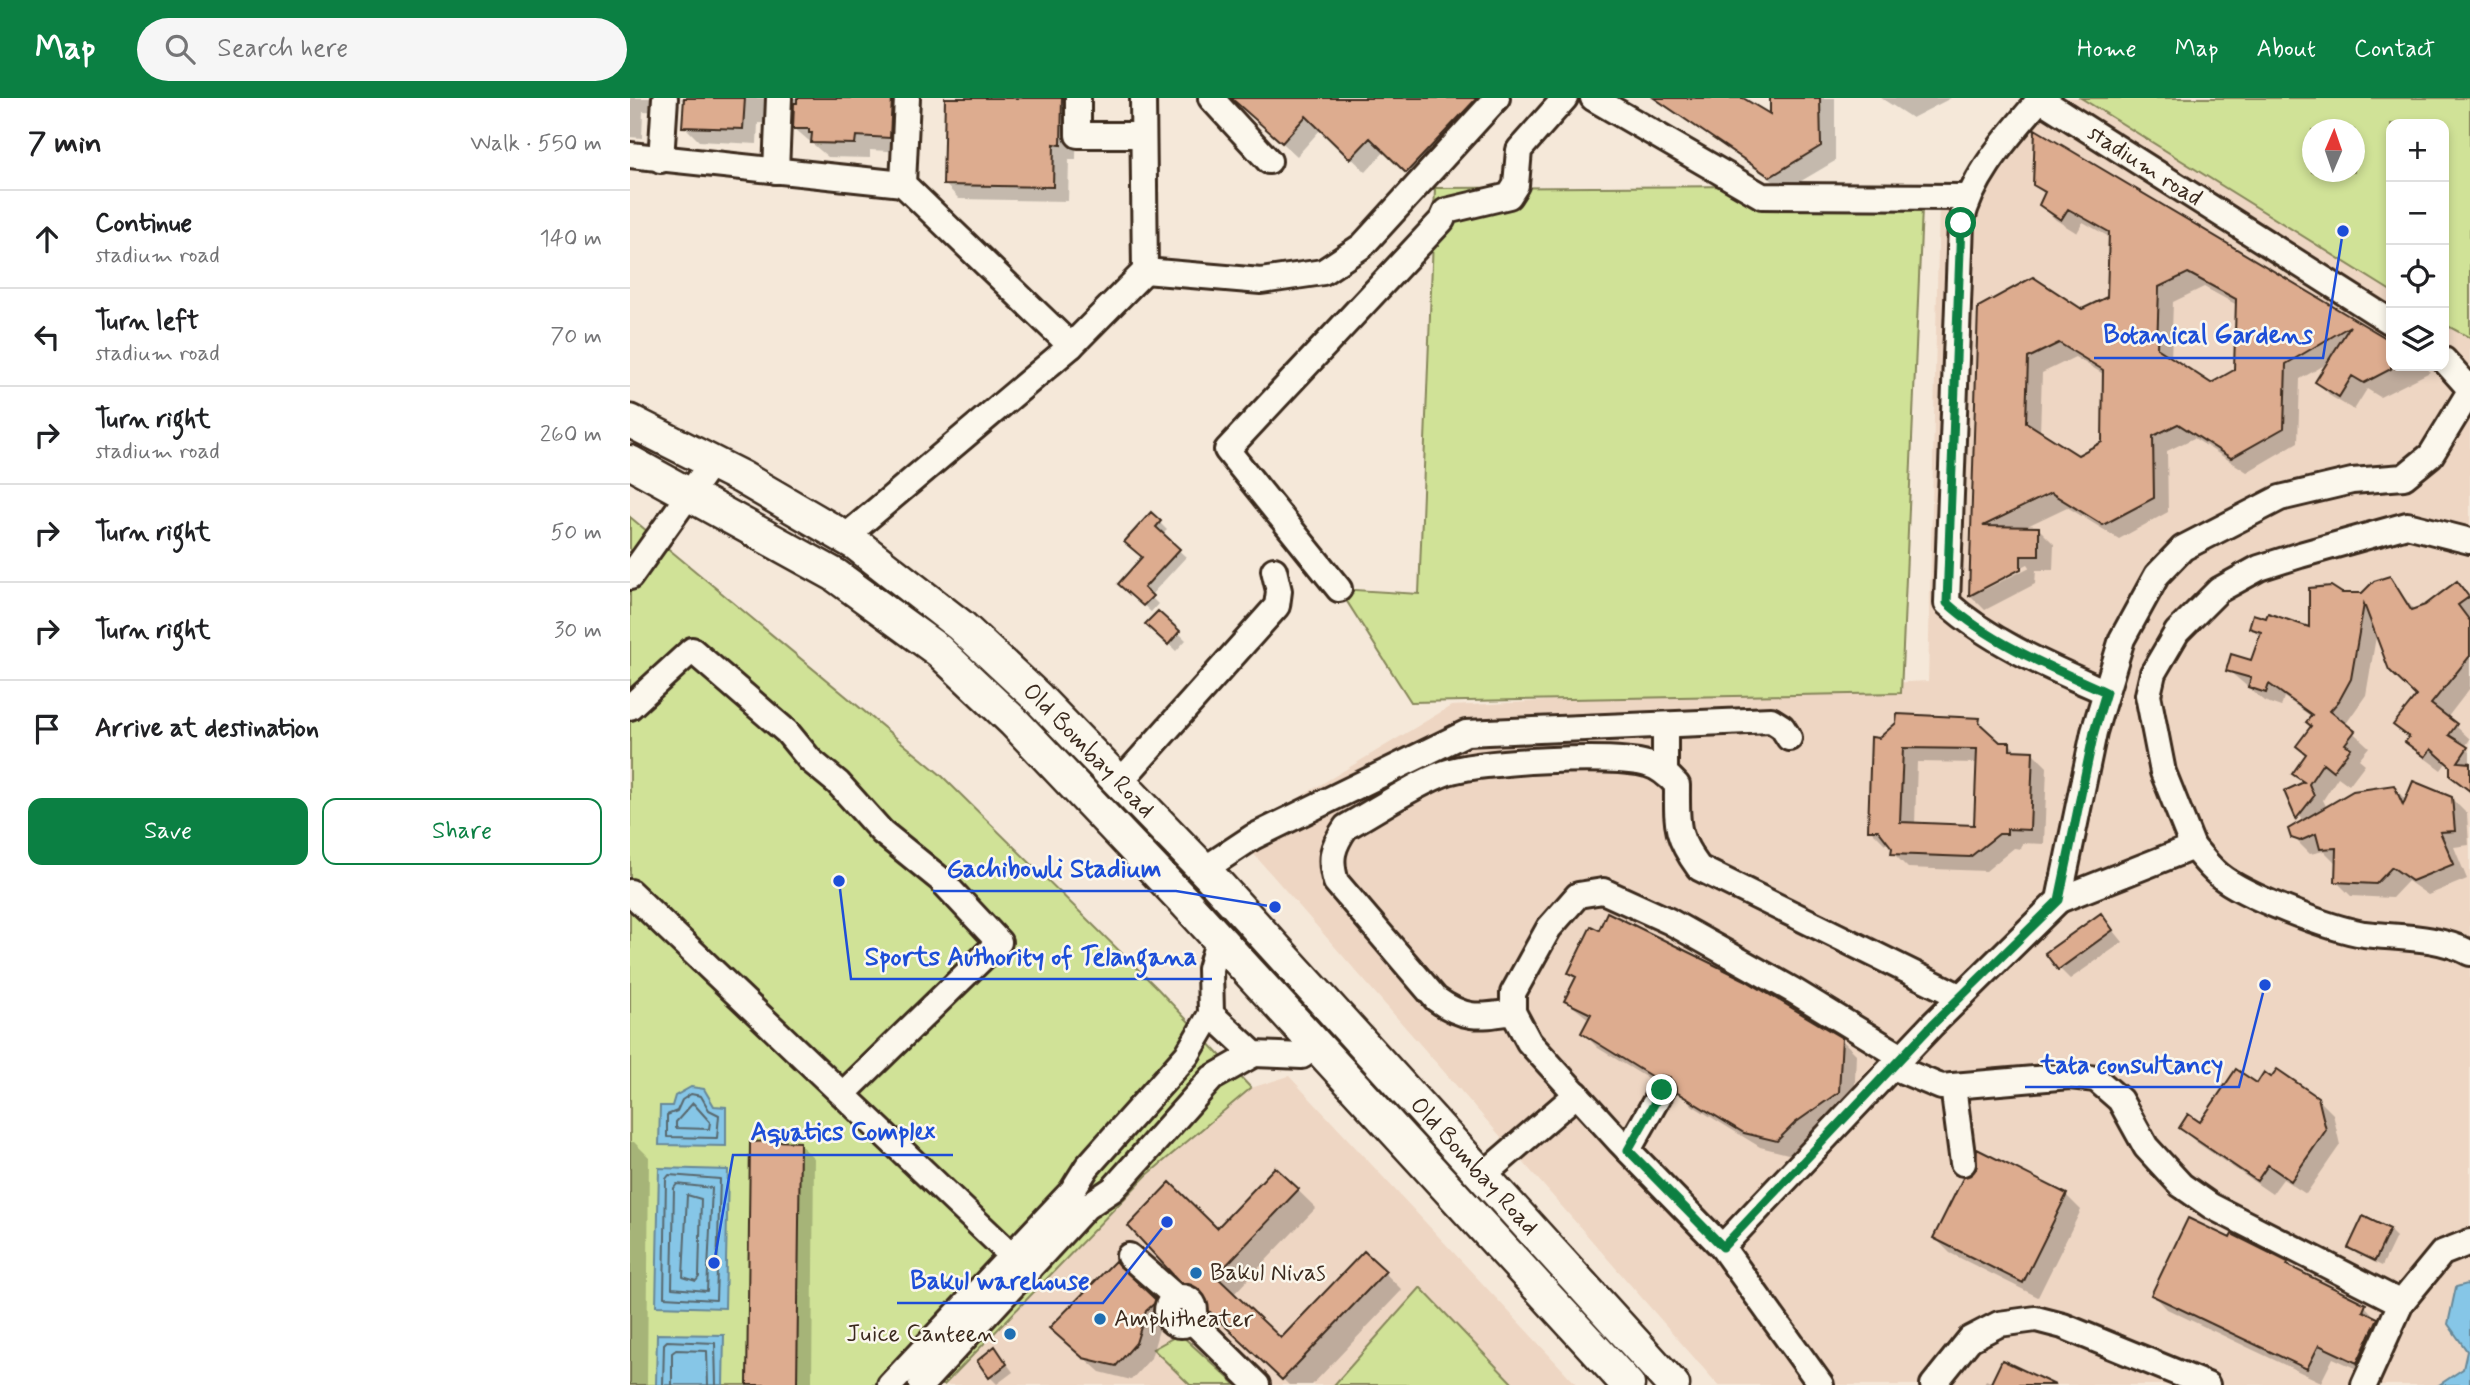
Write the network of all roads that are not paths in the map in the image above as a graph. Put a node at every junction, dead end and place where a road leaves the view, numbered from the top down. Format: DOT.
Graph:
graph roads {
  1 [pos="664,98"];
  2 [pos="779,98"];
  3 [pos="907,98"];
  4 [pos="1078,98"];
  5 [pos="1143,98"];
  6 [pos="1211,98"];
  7 [pos="1497,98"];
  8 [pos="1565,98"];
  9 [pos="1592,98"];
  10 [pos="2039,99"];
  11 [pos="1143,135"];
  12 [pos="630,155"];
  13 [pos="661,160"];
  14 [pos="1269,160"];
  15 [pos="776,172"];
  16 [pos="903,184"];
  17 [pos="1967,197"];
  18 [pos="1145,271"];
  19 [pos="2386,319"];
  20 [pos="1070,346"];
  21 [pos="2449,366"];
  22 [pos="2470,390"];
  23 [pos="630,421"];
  24 [pos="630,462"];
  25 [pos="712,462"];
  26 [pos="691,494"];
  27 [pos="845,537"];
  28 [pos="2470,541"];
  29 [pos="1274,570"];
  30 [pos="630,577"];
  31 [pos="1339,589"];
  32 [pos="2106,692"];
  33 [pos="630,707"];
  34 [pos="1665,725"];
  35 [pos="1789,738"];
  36 [pos="1665,773"];
  37 [pos="1119,783"];
  38 [pos="2193,847"];
  39 [pos="1203,870"];
  40 [pos="630,892"];
  41 [pos="2059,900"];
  42 [pos="1219,938"];
  43 [pos="2470,953"];
  44 [pos="1293,968"];
  45 [pos="1267,991"];
  46 [pos="1961,997"];
  47 [pos="1513,1012"];
  48 [pos="1211,1014"];
  49 [pos="1317,1045"];
  50 [pos="1254,1055"];
  51 [pos="1897,1062"];
  52 [pos="1953,1086"];
  53 [pos="1662,1090"];
  54 [pos="843,1094"];
  55 [pos="1577,1094"];
  56 [pos="1128,1121"];
  57 [pos="1153,1144"];
  58 [pos="1628,1150"];
  59 [pos="1963,1163"];
  60 [pos="1081,1176"];
  61 [pos="1482,1176"];
  62 [pos="1102,1197"];
  63 [pos="2470,1242"];
  64 [pos="1723,1247"];
  65 [pos="1129,1256"];
  66 [pos="1020,1263"];
  67 [pos="2401,1303"];
  68 [pos="891,1385"];
  69 [pos="921,1385"];
  70 [pos="1257,1385"];
  71 [pos="1628,1385"];
  72 [pos="1673,1385"];
  73 [pos="1822,1385"];
  74 [pos="1933,1385"];
  75 [pos="2207,1385"];
  76 [pos="2364,1385"];
  1 -- 13 [label="street"];
  2 -- 15 [label="street"];
  3 -- 16 [label="street"];
  4 -- 11 [label="street"];
  5 -- 11 [label="street"];
  6 -- 14 [label="street"];
  7 -- 18 [label="street"];
  8 -- 31 [label="street"];
  9 -- 17 [label="street"];
  10 -- 17 [label="street, stadium road"];
  10 -- 19 [label="street, stadium road"];
  11 -- 18 [label="street"];
  12 -- 13 [label="street"];
  13 -- 15 [label="street"];
  15 -- 16 [label="street"];
  16 -- 20 [label="street"];
  17 -- 32 [label="street, stadium road"];
  18 -- 20 [label="street"];
  20 -- 27 [label="street"];
  21 -- 22 [label="street"];
  22 -- 32 [label="street"];
  23 -- 25 [label="main road, Old Bombay Road"];
  24 -- 26 [label="main road, Old Bombay Road"];
  25 -- 26 [label="street"];
  25 -- 27 [label="main road, Old Bombay Road"];
  26 -- 30 [label="street"];
  26 -- 42 [label="main road, Old Bombay Road"];
  27 -- 37 [label="main road, Old Bombay Road"];
  28 -- 38 [label="street"];
  29 -- 37 [label="street"];
  32 -- 41 [label="street"];
  33 -- 54 [label="street"];
  34 -- 35 [label="street"];
  34 -- 36 [label="street"];
  34 -- 39 [label="street"];
  36 -- 46 [label="street"];
  36 -- 47 [label="street"];
  37 -- 39 [label="main road, Old Bombay Road"];
  38 -- 41 [label="street"];
  38 -- 43 [label="street"];
  39 -- 44 [label="main road, Old Bombay Road"];
  40 -- 54 [label="street"];
  41 -- 46 [label="street"];
  42 -- 45 [label="main road, Old Bombay Road"];
  42 -- 48 [label="street"];
  44 -- 45 [label="main road"];
  44 -- 61 [label="main road, Old Bombay Road"];
  45 -- 49 [label="main road, Old Bombay Road"];
  46 -- 51 [label="street"];
  47 -- 51 [label="street"];
  47 -- 55 [label="street"];
  48 -- 50 [label="street"];
  48 -- 56 [label="street"];
  49 -- 50 [label="street"];
  49 -- 71 [label="main road, Old Bombay Road"];
  50 -- 57 [label="street"];
  51 -- 52 [label="street"];
  51 -- 64 [label="street"];
  52 -- 59 [label="street"];
  52 -- 67 [label="street"];
  53 -- 58 [label="street"];
  54 -- 66 [label="street"];
  55 -- 58 [label="street"];
  55 -- 61 [label="street"];
  56 -- 57 [label="street"];
  56 -- 60 [label="street"];
  57 -- 62 [label="street"];
  58 -- 64 [label="street"];
  60 -- 62 [label="street"];
  60 -- 66 [label="street"];
  61 -- 72 [label="main road, Old Bombay Road"];
  62 -- 66 [label="street"];
  63 -- 67 [label="street"];
  64 -- 73 [label="street"];
  65 -- 70 [label="street"];
  66 -- 68 [label="street"];
  66 -- 69 [label="street"];
  67 -- 76 [label="street"];
  74 -- 75 [label="street"];
}
